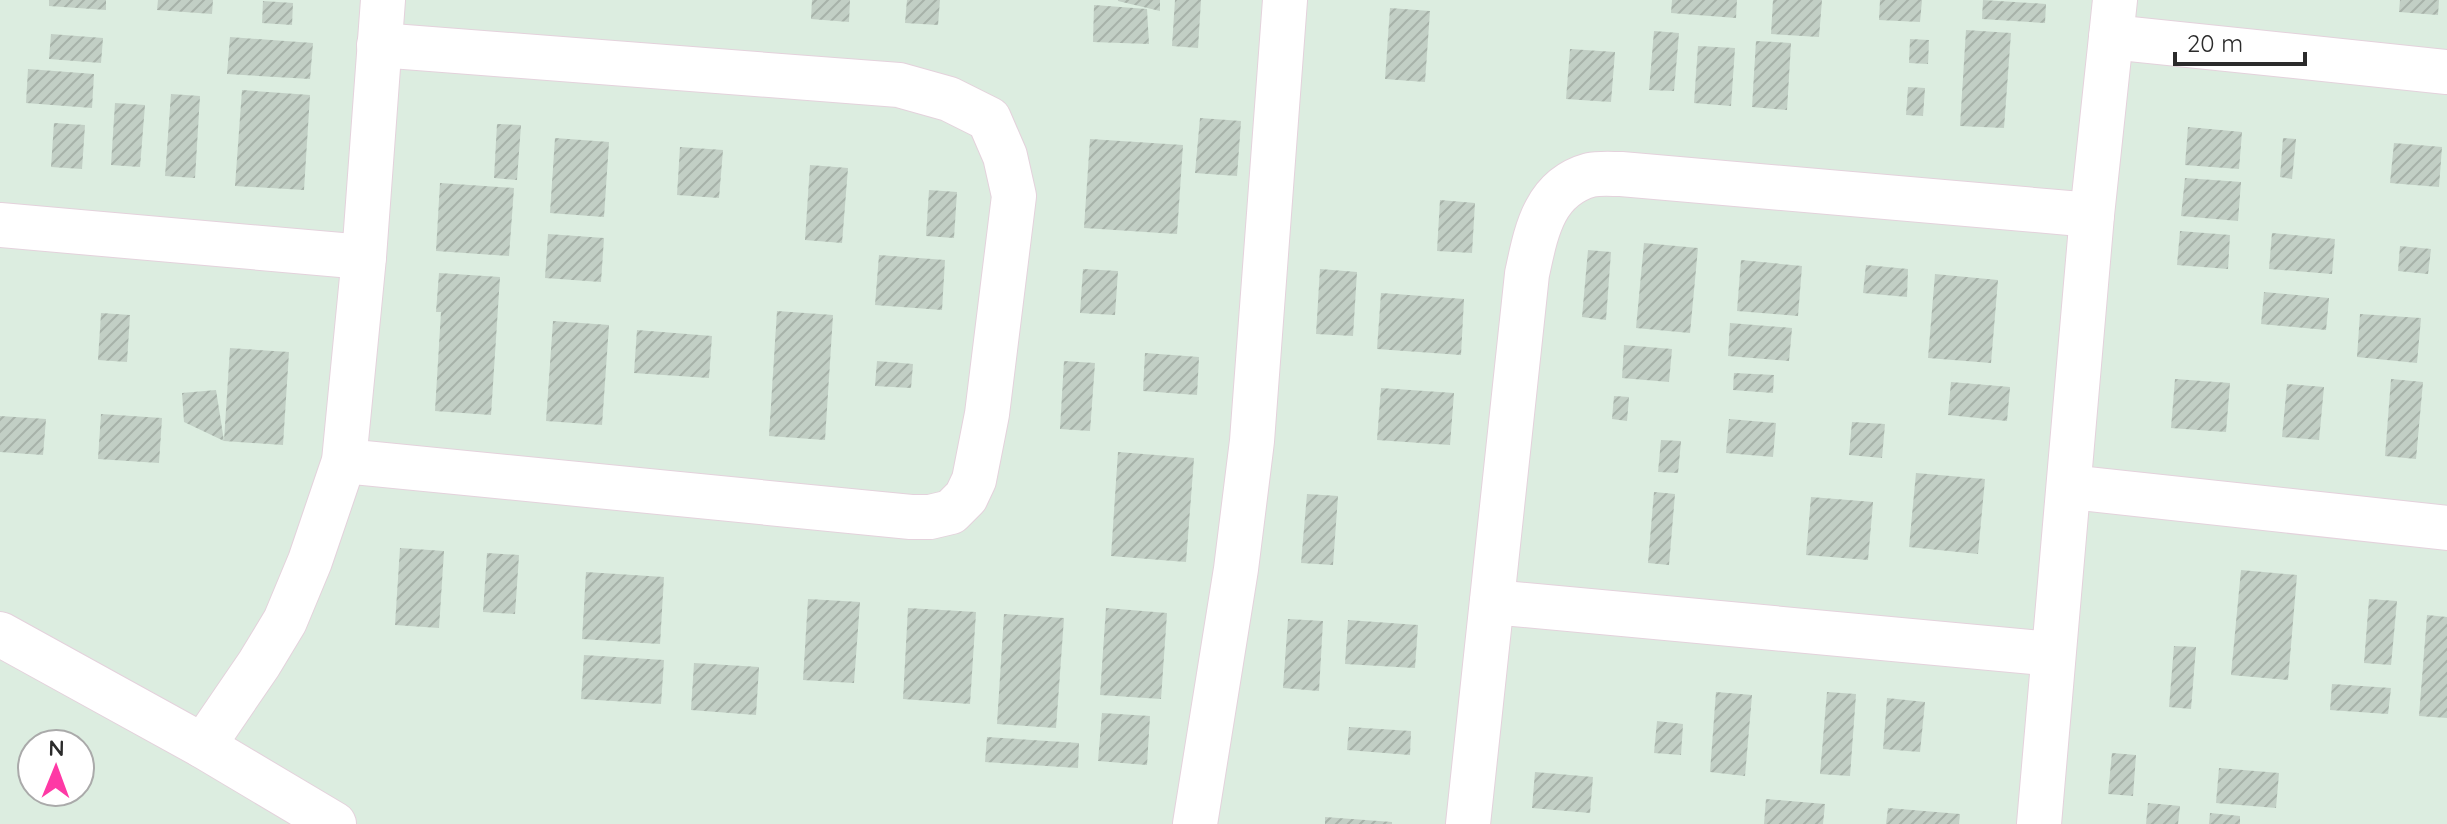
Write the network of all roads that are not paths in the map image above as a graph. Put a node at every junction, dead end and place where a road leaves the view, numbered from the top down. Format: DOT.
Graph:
graph roads {
  1 [pos="383,0"];
  2 [pos="1285,0"];
  3 [pos="2113,19"];
  4 [pos="379,45"];
  5 [pos="2447,72"];
  6 [pos="2092,215"];
  7 [pos="0,225"];
  8 [pos="364,257"];
  9 [pos="344,461"];
  10 [pos="2070,487"];
  11 [pos="2447,528"];
  12 [pos="1492,602"];
  13 [pos="0,634"];
  14 [pos="2053,654"];
  15 [pos="203,746"];
  16 [pos="334,824"];
  17 [pos="1195,824"];
  18 [pos="1468,824"];
  19 [pos="2039,824"];
  1 -- 4 [label="street"];
  2 -- 17 [label="street"];
  3 -- 5 [label="street"];
  3 -- 6 [label="street"];
  4 -- 8 [label="street"];
  4 -- 9 [label="street"];
  6 -- 10 [label="street"];
  6 -- 12 [label="street"];
  7 -- 8 [label="street"];
  8 -- 9 [label="street"];
  9 -- 15 [label="street"];
  10 -- 11 [label="street"];
  10 -- 14 [label="street"];
  12 -- 14 [label="street"];
  12 -- 18 [label="street"];
  13 -- 15 [label="street"];
  14 -- 19 [label="street"];
  15 -- 16 [label="street"];
}
